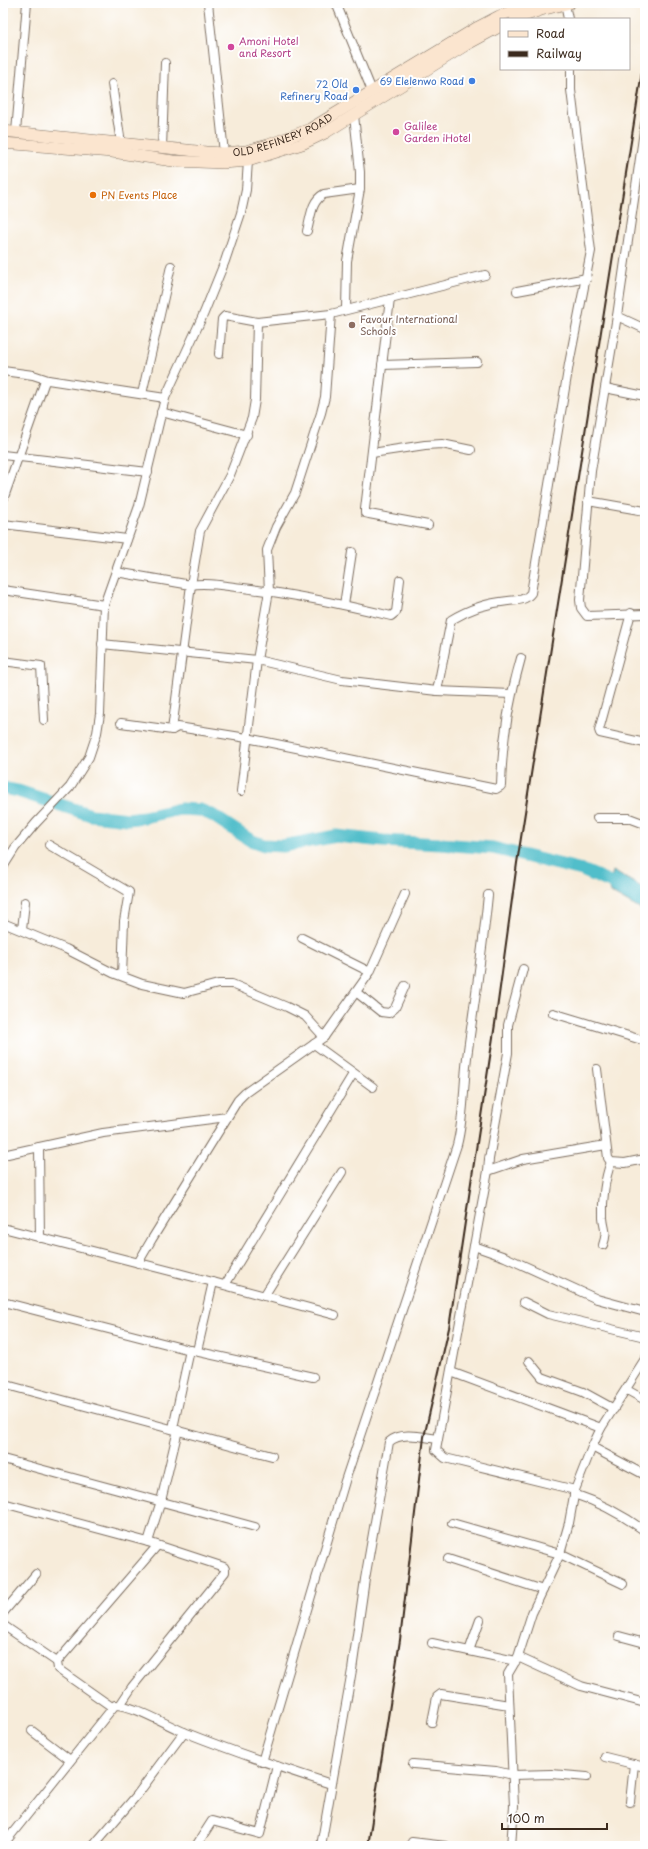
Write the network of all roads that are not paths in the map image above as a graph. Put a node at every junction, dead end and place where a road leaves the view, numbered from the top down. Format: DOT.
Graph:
graph roads {
  1 [pos="27,3"];
  2 [pos="208,3"];
  3 [pos="336,3"];
  4 [pos="532,3"];
  5 [pos="568,4"];
  6 [pos="519,5"];
  7 [pos="518,18"];
  8 [pos="568,18"];
  9 [pos="500,27"];
  10 [pos="165,63"];
  11 [pos="571,70"];
  12 [pos="112,84"];
  13 [pos="372,91"];
  14 [pos="354,115"];
  15 [pos="645,124"];
  16 [pos="3,131"];
  17 [pos="16,132"];
  18 [pos="3,143"];
  19 [pos="121,143"];
  20 [pos="162,148"];
  21 [pos="224,153"];
  22 [pos="247,156"];
  23 [pos="360,189"];
  24 [pos="307,231"];
  25 [pos="171,266"];
  26 [pos="486,275"];
  27 [pos="587,278"];
  28 [pos="516,291"];
  29 [pos="390,299"];
  30 [pos="346,309"];
  31 [pos="331,314"];
  32 [pos="617,316"];
  33 [pos="257,322"];
  34 [pos="645,329"];
  35 [pos="219,354"];
  36 [pos="477,362"];
  37 [pos="382,365"];
  38 [pos="3,371"];
  39 [pos="48,380"];
  40 [pos="605,388"];
  41 [pos="142,394"];
  42 [pos="645,396"];
  43 [pos="165,398"];
  44 [pos="162,412"];
  45 [pos="247,435"];
  46 [pos="471,450"];
  47 [pos="372,453"];
  48 [pos="3,455"];
  49 [pos="19,457"];
  50 [pos="148,472"];
  51 [pos="3,500"];
  52 [pos="588,501"];
  53 [pos="645,512"];
  54 [pos="3,524"];
  55 [pos="428,525"];
  56 [pos="127,539"];
  57 [pos="352,552"];
  58 [pos="116,572"];
  59 [pos="400,580"];
  60 [pos="191,585"];
  61 [pos="3,590"];
  62 [pos="269,591"];
  63 [pos="104,605"];
  64 [pos="344,605"];
  65 [pos="631,613"];
  66 [pos="645,614"];
  67 [pos="102,644"];
  68 [pos="183,653"];
  69 [pos="521,658"];
  70 [pos="257,660"];
  71 [pos="3,661"];
  72 [pos="438,691"];
  73 [pos="511,694"];
  74 [pos="44,720"];
  75 [pos="121,723"];
  76 [pos="172,730"];
  77 [pos="247,738"];
  78 [pos="645,743"];
  79 [pos="241,791"];
  80 [pos="597,818"];
  81 [pos="645,824"];
  82 [pos="49,845"];
  83 [pos="3,867"];
  84 [pos="405,894"];
  85 [pos="488,896"];
  86 [pos="26,902"];
  87 [pos="3,923"];
  88 [pos="22,930"];
  89 [pos="302,938"];
  90 [pos="523,969"];
  91 [pos="370,972"];
  92 [pos="122,976"];
  93 [pos="405,986"];
  94 [pos="356,992"];
  95 [pos="553,1013"];
  96 [pos="324,1037"];
  97 [pos="645,1042"];
  98 [pos="314,1044"];
  99 [pos="597,1069"];
  100 [pos="353,1074"];
  101 [pos="373,1087"];
  102 [pos="227,1117"];
  103 [pos="606,1145"];
  104 [pos="39,1147"];
  105 [pos="3,1155"];
  106 [pos="645,1159"];
  107 [pos="611,1162"];
  108 [pos="488,1171"];
  109 [pos="342,1172"];
  110 [pos="3,1228"];
  111 [pos="40,1238"];
  112 [pos="603,1245"];
  113 [pos="474,1246"];
  114 [pos="138,1263"];
  115 [pos="213,1282"];
  116 [pos="225,1285"];
  117 [pos="264,1296"];
  118 [pos="3,1302"];
  119 [pos="524,1302"];
  120 [pos="645,1312"];
  121 [pos="335,1315"];
  122 [pos="645,1337"];
  123 [pos="194,1350"];
  124 [pos="645,1359"];
  125 [pos="529,1361"];
  126 [pos="451,1372"];
  127 [pos="313,1377"];
  128 [pos="3,1384"];
  129 [pos="627,1390"];
  130 [pos="645,1400"];
  131 [pos="614,1409"];
  132 [pos="601,1428"];
  133 [pos="175,1429"];
  134 [pos="438,1439"];
  135 [pos="592,1447"];
  136 [pos="272,1456"];
  137 [pos="3,1459"];
  138 [pos="645,1475"];
  139 [pos="574,1492"];
  140 [pos="161,1501"];
  141 [pos="3,1503"];
  142 [pos="452,1523"];
  143 [pos="255,1527"];
  144 [pos="645,1532"];
  145 [pos="148,1542"];
  146 [pos="157,1546"];
  147 [pos="560,1554"];
  148 [pos="448,1559"];
  149 [pos="36,1574"];
  150 [pos="623,1584"];
  151 [pos="543,1590"];
  152 [pos="3,1613"];
  153 [pos="480,1620"];
  154 [pos="3,1625"];
  155 [pos="619,1636"];
  156 [pos="645,1642"];
  157 [pos="432,1643"];
  158 [pos="469,1651"];
  159 [pos="517,1659"];
  160 [pos="57,1662"];
  161 [pos="645,1703"];
  162 [pos="509,1705"];
  163 [pos="116,1706"];
  164 [pos="432,1722"];
  165 [pos="32,1731"];
  166 [pos="184,1732"];
  167 [pos="605,1757"];
  168 [pos="70,1760"];
  169 [pos="262,1762"];
  170 [pos="413,1764"];
  171 [pos="634,1764"];
  172 [pos="277,1766"];
  173 [pos="645,1767"];
  174 [pos="513,1776"];
  175 [pos="587,1778"];
  176 [pos="331,1784"];
  177 [pos="630,1802"];
  178 [pos="412,1842"];
  179 [pos="3,1845"];
  180 [pos="93,1846"];
  181 [pos="196,1846"];
  182 [pos="321,1846"];
  183 [pos="446,1846"];
  184 [pos="511,1846"];
  1 -- 17 [label="street"];
  2 -- 21 [label="street"];
  3 -- 13 [label="street"];
  4 -- 6 [label="main road, OLD REFINERY ROAD"];
  5 -- 7 [label="main road"];
  5 -- 8 [label="street"];
  6 -- 13 [label="main road, OLD REFINERY ROAD"];
  9 -- 14 [label="main road, OLD REFINERY ROAD"];
  10 -- 20 [label="street"];
  11 -- 27 [label="street"];
  12 -- 19 [label="street"];
  13 -- 22 [label="main road, OLD REFINERY ROAD"];
  14 -- 22 [label="main road, OLD REFINERY ROAD"];
  14 -- 23 [label="street"];
  15 -- 32 [label="street"];
  16 -- 17 [label="main road, OLD REFINERY ROAD"];
  17 -- 19 [label="main road, OLD REFINERY ROAD"];
  18 -- 22 [label="main road, OLD REFINERY ROAD"];
  19 -- 20 [label="main road, OLD REFINERY ROAD"];
  20 -- 21 [label="main road, OLD REFINERY ROAD"];
  21 -- 22 [label="main road, OLD REFINERY ROAD"];
  22 -- 43 [label="street"];
  23 -- 24 [label="street"];
  23 -- 30 [label="street"];
  25 -- 41 [label="street"];
  26 -- 29 [label="street"];
  27 -- 28 [label="street"];
  27 -- 72 [label="street"];
  29 -- 30 [label="street"];
  29 -- 37 [label="street"];
  30 -- 31 [label="street"];
  31 -- 33 [label="street"];
  31 -- 62 [label="street"];
  32 -- 34 [label="street"];
  32 -- 40 [label="street"];
  33 -- 35 [label="street"];
  33 -- 45 [label="street"];
  36 -- 37 [label="street"];
  37 -- 47 [label="street"];
  38 -- 39 [label="street"];
  39 -- 41 [label="street"];
  39 -- 49 [label="street"];
  40 -- 42 [label="street"];
  40 -- 52 [label="street"];
  41 -- 43 [label="street"];
  43 -- 44 [label="street"];
  44 -- 45 [label="street"];
  44 -- 50 [label="street"];
  45 -- 60 [label="street"];
  46 -- 47 [label="street"];
  47 -- 55 [label="street"];
  48 -- 49 [label="street"];
  49 -- 50 [label="street"];
  49 -- 51 [label="street"];
  50 -- 56 [label="street"];
  52 -- 53 [label="street"];
  52 -- 65 [label="street"];
  54 -- 56 [label="street"];
  56 -- 58 [label="street"];
  57 -- 64 [label="street"];
  58 -- 60 [label="street"];
  58 -- 63 [label="street"];
  59 -- 64 [label="street"];
  60 -- 62 [label="street"];
  60 -- 68 [label="street"];
  61 -- 63 [label="street"];
  62 -- 64 [label="street"];
  62 -- 70 [label="street"];
  63 -- 67 [label="street"];
  65 -- 66 [label="street"];
  65 -- 78 [label="street"];
  67 -- 68 [label="street"];
  67 -- 83 [label="street"];
  68 -- 70 [label="street"];
  68 -- 76 [label="street"];
  69 -- 73 [label="street"];
  70 -- 72 [label="street"];
  70 -- 77 [label="street"];
  71 -- 74 [label="street"];
  72 -- 73 [label="street"];
  73 -- 77 [label="street"];
  75 -- 76 [label="street"];
  76 -- 77 [label="street"];
  77 -- 79 [label="street"];
  80 -- 81 [label="street"];
  82 -- 92 [label="street"];
  84 -- 91 [label="street"];
  85 -- 169 [label="street"];
  86 -- 88 [label="street"];
  87 -- 88 [label="street"];
  88 -- 92 [label="street"];
  89 -- 91 [label="street"];
  90 -- 108 [label="street"];
  91 -- 94 [label="street"];
  92 -- 96 [label="street"];
  93 -- 94 [label="street"];
  94 -- 96 [label="street"];
  95 -- 97 [label="street"];
  96 -- 98 [label="street"];
  98 -- 100 [label="street"];
  98 -- 102 [label="street"];
  99 -- 103 [label="street"];
  100 -- 101 [label="street"];
  100 -- 116 [label="street"];
  102 -- 104 [label="street"];
  102 -- 114 [label="street"];
  103 -- 107 [label="street"];
  103 -- 108 [label="street"];
  104 -- 105 [label="street"];
  104 -- 111 [label="street"];
  106 -- 107 [label="street"];
  107 -- 112 [label="street"];
  108 -- 113 [label="street"];
  109 -- 117 [label="street"];
  110 -- 111 [label="street"];
  111 -- 114 [label="street"];
  113 -- 120 [label="street"];
  113 -- 126 [label="street"];
  114 -- 115 [label="street"];
  115 -- 116 [label="street"];
  115 -- 123 [label="street"];
  116 -- 117 [label="street"];
  117 -- 121 [label="street"];
  118 -- 123 [label="street"];
  119 -- 122 [label="street"];
  123 -- 127 [label="street"];
  123 -- 133 [label="street"];
  124 -- 129 [label="street"];
  125 -- 131 [label="street"];
  126 -- 132 [label="street"];
  126 -- 134 [label="street"];
  128 -- 133 [label="street"];
  129 -- 130 [label="street"];
  129 -- 131 [label="street"];
  131 -- 132 [label="street"];
  132 -- 135 [label="street"];
  133 -- 136 [label="street"];
  133 -- 140 [label="street"];
  134 -- 139 [label="street"];
  134 -- 176 [label="street"];
  135 -- 138 [label="street"];
  135 -- 139 [label="street"];
  137 -- 140 [label="street"];
  139 -- 144 [label="street"];
  139 -- 147 [label="street"];
  140 -- 143 [label="street"];
  140 -- 145 [label="street"];
  141 -- 145 [label="street"];
  142 -- 147 [label="street"];
  145 -- 146 [label="street"];
  146 -- 160 [label="street"];
  146 -- 163 [label="street"];
  147 -- 150 [label="street"];
  147 -- 151 [label="street"];
  148 -- 151 [label="street"];
  149 -- 152 [label="street"];
  151 -- 159 [label="street"];
  153 -- 158 [label="street"];
  154 -- 160 [label="street"];
  155 -- 156 [label="street"];
  157 -- 158 [label="street"];
  158 -- 159 [label="street"];
  159 -- 161 [label="street"];
  159 -- 162 [label="street"];
  160 -- 163 [label="street"];
  162 -- 164 [label="street"];
  162 -- 174 [label="street"];
  163 -- 166 [label="street"];
  163 -- 168 [label="street"];
  165 -- 168 [label="street"];
  166 -- 169 [label="street"];
  166 -- 180 [label="street"];
  167 -- 171 [label="street"];
  168 -- 179 [label="street"];
  169 -- 172 [label="street"];
  170 -- 174 [label="street"];
  171 -- 173 [label="street"];
  171 -- 177 [label="street"];
  172 -- 176 [label="street"];
  172 -- 181 [label="street"];
  174 -- 175 [label="street"];
  174 -- 184 [label="street"];
  176 -- 182 [label="street"];
  178 -- 183 [label="street"];
}
